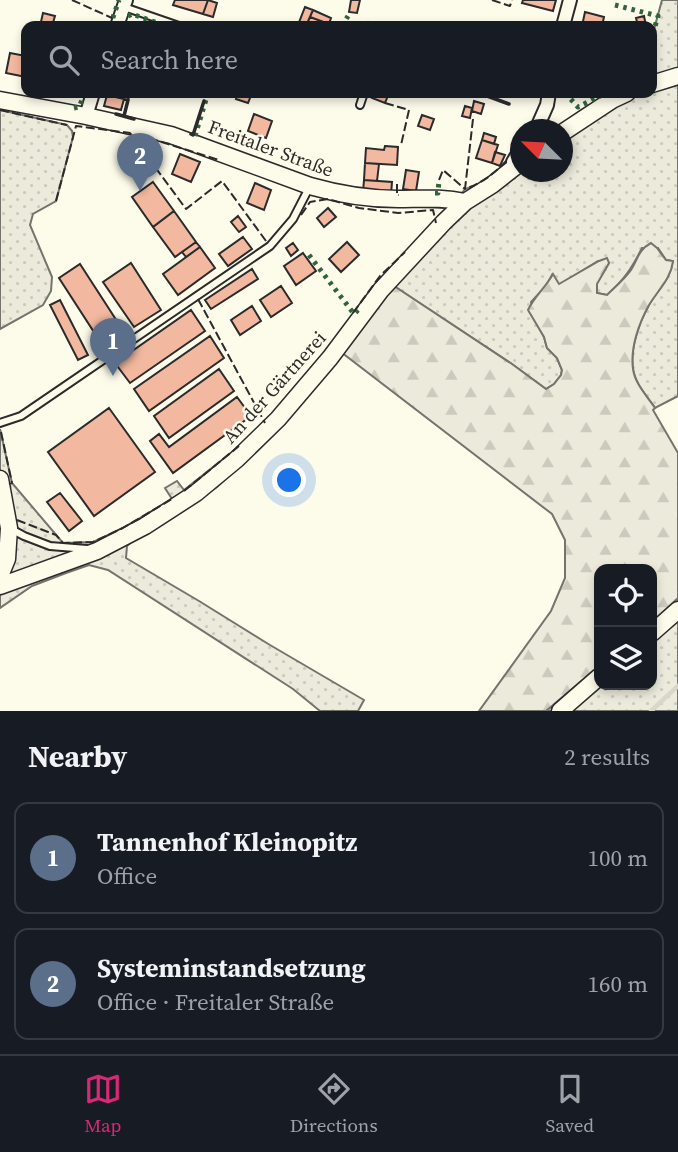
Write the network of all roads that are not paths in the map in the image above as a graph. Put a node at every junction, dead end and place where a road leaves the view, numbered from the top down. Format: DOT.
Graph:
graph roads {
  1 [pos="570,0"];
  2 [pos="125,4"];
  3 [pos="119,21"];
  4 [pos="167,21"];
  5 [pos="564,21"];
  6 [pos="678,76"];
  7 [pos="657,82"];
  8 [pos="91,98"];
  9 [pos="362,98"];
  10 [pos="548,98"];
  11 [pos="616,98"];
  12 [pos="0,100"];
  13 [pos="360,105"];
  14 [pos="86,116"];
  15 [pos="541,119"];
  16 [pos="573,126"];
  17 [pos="510,170"];
  18 [pos="310,186"];
  19 [pos="465,202"];
  20 [pos="0,423"];
  21 [pos="0,479"];
  22 [pos="9,528"];
  23 [pos="100,550"];
  24 [pos="0,576"];
  25 [pos="0,586"];
  26 [pos="678,610"];
  27 [pos="657,629"];
  28 [pos="594,681"];
  29 [pos="560,711"];
  1 -- 5 [label="street"];
  2 -- 3 [label="street"];
  2 -- 4 [label="lane"];
  6 -- 7 [label="street"];
  8 -- 14 [label="street"];
  9 -- 13 [label="lane"];
  10 -- 15 [label="street"];
  11 -- 16 [label="street"];
  12 -- 14 [label="street, Freitaler Straße"];
  14 -- 18 [label="street, Freitaler Straße"];
  17 -- 19 [label="street"];
  18 -- 19 [label="street, Freitaler Straße"];
  18 -- 20 [label="lane"];
  19 -- 23 [label="street, An der Gärtnerei"];
  21 -- 22 [label="street"];
  22 -- 23 [label="lane"];
  22 -- 24 [label="street"];
  23 -- 25 [label="street, An der Gärtnerei"];
  26 -- 27 [label="street"];
  28 -- 29 [label="street"];
}
